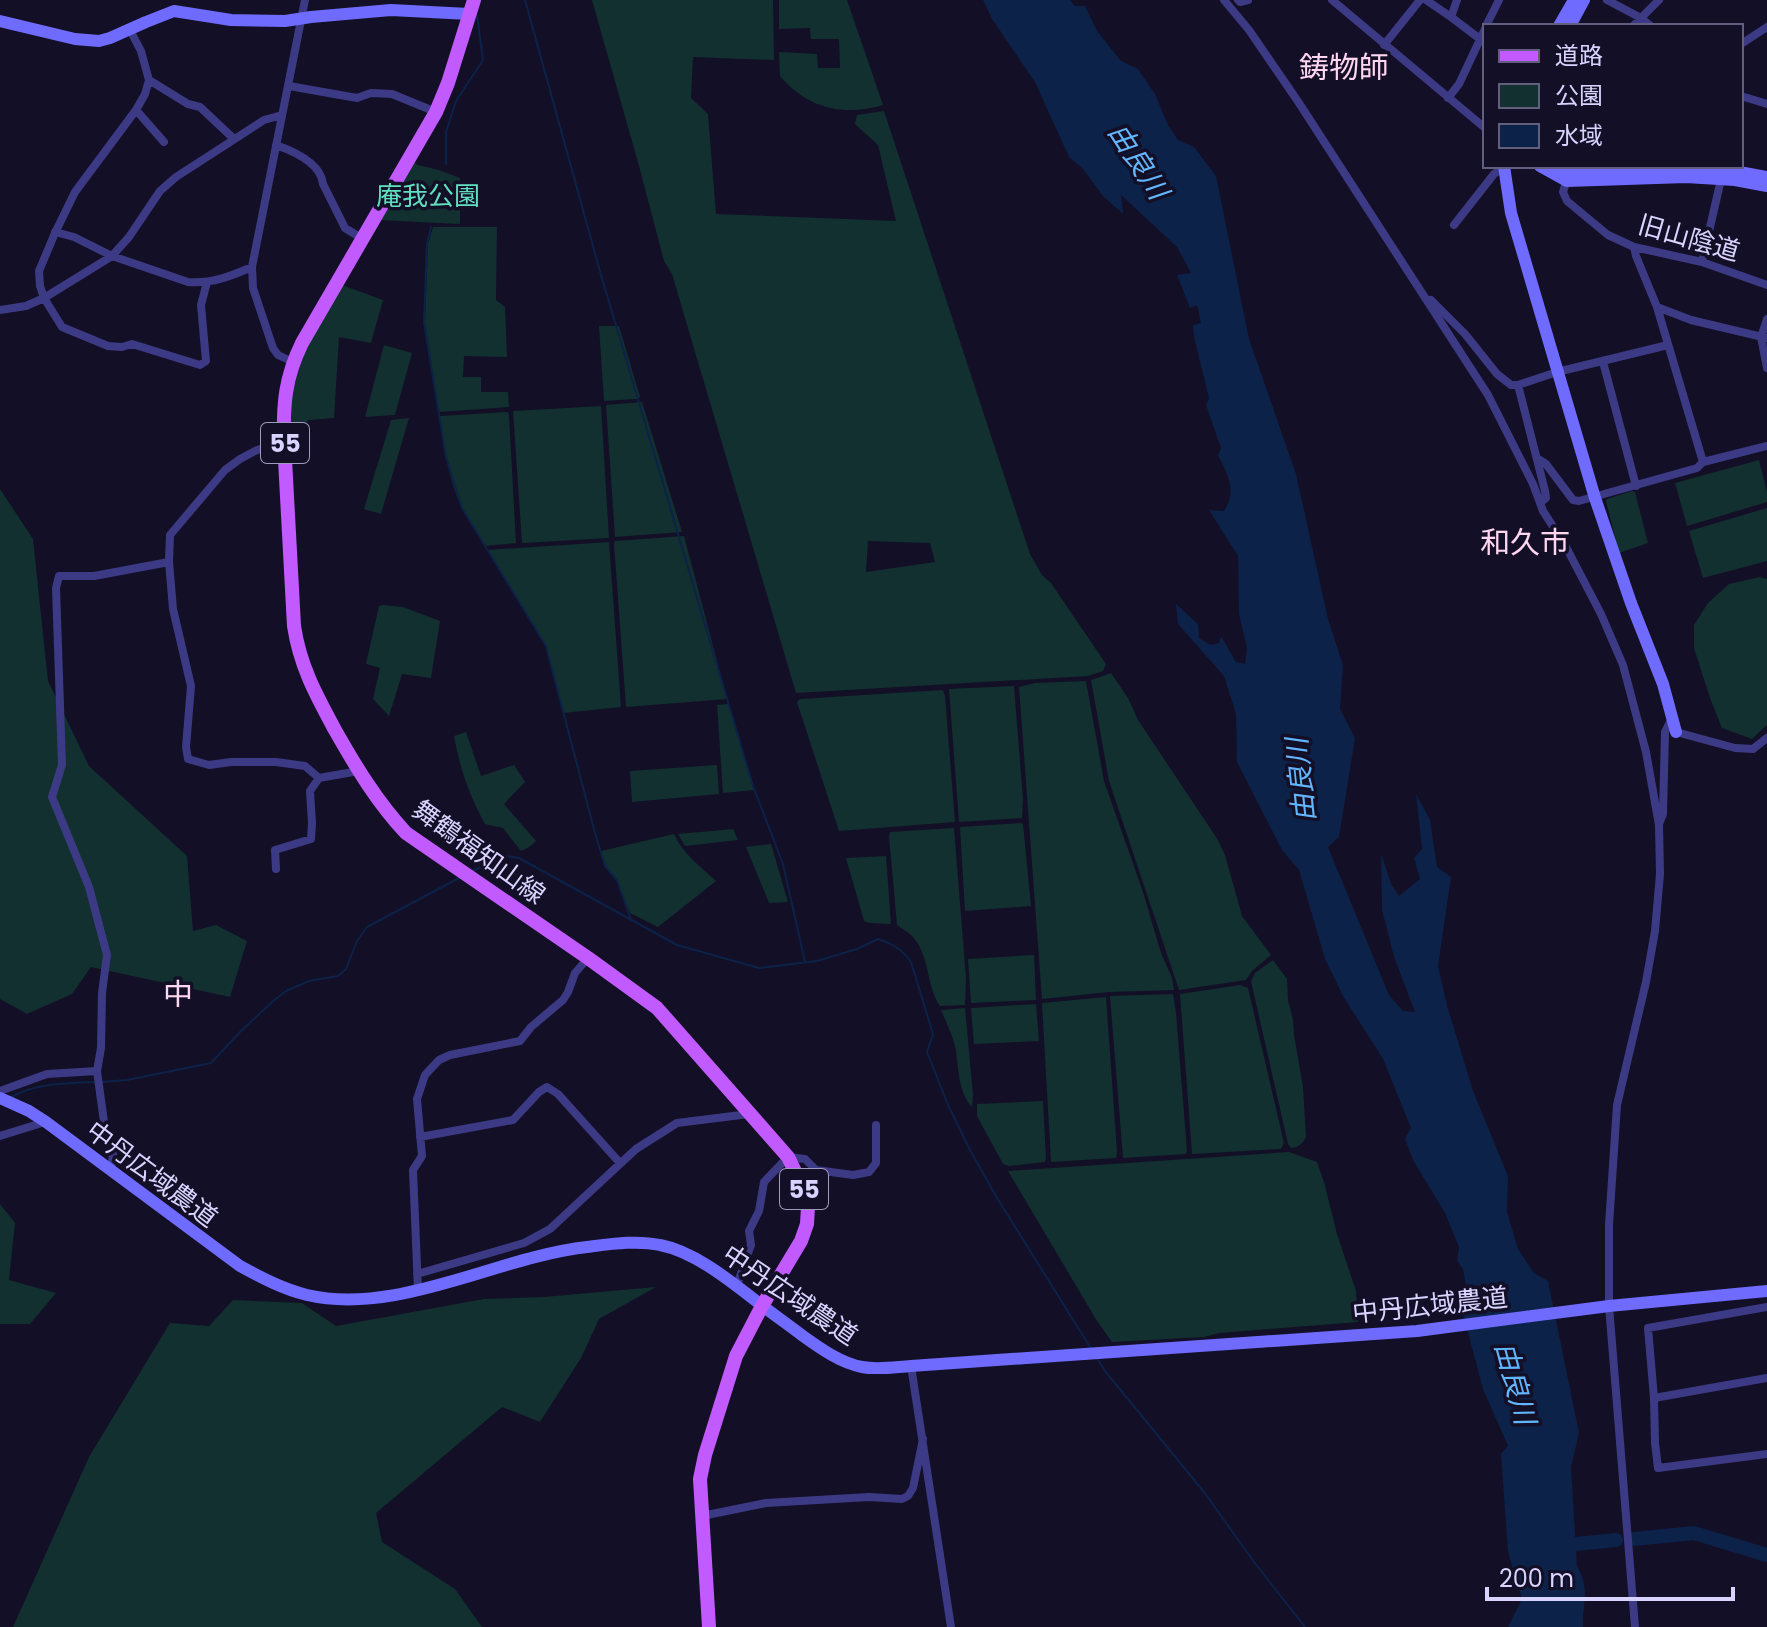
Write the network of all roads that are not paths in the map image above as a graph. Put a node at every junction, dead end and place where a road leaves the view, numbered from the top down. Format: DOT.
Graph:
graph roads {
  1 [pos="305,0"];
  2 [pos="1224,0"];
  3 [pos="1238,0"];
  4 [pos="1248,0"];
  5 [pos="1332,0"];
  6 [pos="1420,0"];
  7 [pos="1426,0"];
  8 [pos="1457,0"];
  9 [pos="1499,0"];
  10 [pos="1574,0"];
  11 [pos="1584,0"];
  12 [pos="1607,0"];
  13 [pos="1659,0"];
  14 [pos="471,7"];
  15 [pos="1451,17"];
  16 [pos="1641,18"];
  17 [pos="301,19"];
  18 [pos="0,21"];
  19 [pos="1487,24"];
  20 [pos="1560,24"];
  21 [pos="1571,24"];
  22 [pos="1635,24"];
  23 [pos="1648,24"];
  24 [pos="1767,27"];
  25 [pos="130,30"];
  26 [pos="1483,33"];
  27 [pos="1480,39"];
  28 [pos="1743,43"];
  29 [pos="1384,45"];
  30 [pos="149,80"];
  31 [pos="289,86"];
  32 [pos="1743,97"];
  33 [pos="1448,98"];
  34 [pos="1767,104"];
  35 [pos="136,110"];
  36 [pos="436,112"];
  37 [pos="282,115"];
  38 [pos="1483,126"];
  39 [pos="234,139"];
  40 [pos="164,142"];
  41 [pos="276,145"];
  42 [pos="1502,168"];
  43 [pos="1504,168"];
  44 [pos="1722,171"];
  45 [pos="1564,173"];
  46 [pos="1767,177"];
  47 [pos="1767,186"];
  48 [pos="1454,225"];
  49 [pos="55,232"];
  50 [pos="363,239"];
  51 [pos="1634,247"];
  52 [pos="112,256"];
  53 [pos="1702,262"];
  54 [pos="252,267"];
  55 [pos="207,282"];
  56 [pos="1767,285"];
  57 [pos="1420,289"];
  58 [pos="44,298"];
  59 [pos="1657,307"];
  60 [pos="0,310"];
  61 [pos="1767,319"];
  62 [pos="1764,338"];
  63 [pos="1668,345"];
  64 [pos="293,362"];
  65 [pos="1603,362"];
  66 [pos="1767,368"];
  67 [pos="1557,372"];
  68 [pos="1518,385"];
  69 [pos="284,441"];
  70 [pos="1767,446"];
  71 [pos="1538,459"];
  72 [pos="1703,462"];
  73 [pos="1636,486"];
  74 [pos="1595,498"];
  75 [pos="1540,503"];
  76 [pos="169,562"];
  77 [pos="1672,718"];
  78 [pos="1676,732"];
  79 [pos="1767,738"];
  80 [pos="359,771"];
  81 [pos="319,778"];
  82 [pos="1659,825"];
  83 [pos="276,869"];
  84 [pos="588,958"];
  85 [pos="97,1071"];
  86 [pos="0,1091"];
  87 [pos="0,1098"];
  88 [pos="749,1114"];
  89 [pos="46,1122"];
  90 [pos="876,1125"];
  91 [pos="0,1136"];
  92 [pos="420,1137"];
  93 [pos="788,1157"];
  94 [pos="620,1163"];
  95 [pos="111,1170"];
  96 [pos="816,1170"];
  97 [pos="802,1184"];
  98 [pos="417,1274"];
  99 [pos="737,1285"];
  100 [pos="418,1290"];
  101 [pos="1767,1291"];
  102 [pos="762,1306"];
  103 [pos="1609,1306"];
  104 [pos="1767,1307"];
  105 [pos="915,1366"];
  106 [pos="1767,1378"];
  107 [pos="1654,1398"];
  108 [pos="923,1439"];
  109 [pos="1767,1454"];
  110 [pos="702,1516"];
  111 [pos="709,1627"];
  112 [pos="951,1627"];
  113 [pos="1635,1627"];
  1 -- 17 [label="street"];
  2 -- 57 [label="street"];
  3 -- 4 [label="street"];
  5 -- 29 [label="street"];
  6 -- 29 [label="street"];
  7 -- 15 [label="street"];
  8 -- 15 [label="street"];
  9 -- 19 [label="street"];
  10 -- 20 [label="street"];
  11 -- 21 [label="street"];
  12 -- 16 [label="street"];
  13 -- 16 [label="street"];
  14 -- 17 [label="street"];
  14 -- 36 [label="main road, 舞鶴福知山線 / 55"];
  15 -- 27 [label="street"];
  16 -- 22 [label="street"];
  16 -- 23 [label="street"];
  17 -- 25 [label="street"];
  17 -- 31 [label="street"];
  18 -- 25 [label="street"];
  24 -- 28 [label="street"];
  25 -- 30 [label="street"];
  26 -- 27 [label="street"];
  27 -- 33 [label="street"];
  29 -- 33 [label="street"];
  30 -- 35 [label="street"];
  30 -- 39 [label="street"];
  31 -- 36 [label="street"];
  31 -- 37 [label="street"];
  32 -- 34 [label="street"];
  33 -- 38 [label="street"];
  35 -- 40 [label="street"];
  35 -- 49 [label="street"];
  36 -- 50 [label="main road, 舞鶴福知山線 / 55"];
  37 -- 39 [label="street"];
  37 -- 41 [label="street"];
  39 -- 52 [label="street"];
  41 -- 50 [label="street"];
  41 -- 54 [label="street"];
  42 -- 48 [label="street"];
  43 -- 67 [label="street"];
  44 -- 45 [label="street"];
  44 -- 46 [label="street"];
  44 -- 47 [label="street"];
  44 -- 53 [label="street"];
  45 -- 51 [label="street, 旧山陰道"];
  49 -- 52 [label="street"];
  49 -- 58 [label="street"];
  50 -- 64 [label="main road, 舞鶴福知山線 / 55"];
  51 -- 53 [label="street, 旧山陰道"];
  51 -- 59 [label="street"];
  52 -- 55 [label="street"];
  52 -- 58 [label="street"];
  53 -- 56 [label="street, 旧山陰道"];
  54 -- 55 [label="street"];
  54 -- 64 [label="street"];
  55 -- 58 [label="street"];
  57 -- 68 [label="street"];
  57 -- 75 [label="street"];
  58 -- 60 [label="street"];
  59 -- 62 [label="street"];
  59 -- 63 [label="street"];
  61 -- 62 [label="street"];
  62 -- 66 [label="street"];
  63 -- 65 [label="street"];
  63 -- 72 [label="street"];
  64 -- 69 [label="main road, 舞鶴福知山線 / 55"];
  65 -- 67 [label="street"];
  65 -- 73 [label="street"];
  67 -- 68 [label="street"];
  67 -- 74 [label="street"];
  68 -- 71 [label="street"];
  69 -- 76 [label="street"];
  69 -- 80 [label="main road, 舞鶴福知山線 / 55"];
  70 -- 72 [label="street"];
  71 -- 74 [label="street"];
  71 -- 75 [label="street"];
  72 -- 73 [label="street"];
  73 -- 74 [label="street"];
  74 -- 77 [label="street"];
  75 -- 82 [label="street"];
  76 -- 81 [label="street"];
  76 -- 85 [label="street"];
  77 -- 78 [label="street"];
  77 -- 82 [label="street"];
  78 -- 79 [label="street"];
  80 -- 81 [label="street"];
  80 -- 84 [label="main road, 舞鶴福知山線 / 55"];
  81 -- 83 [label="street"];
  82 -- 103 [label="street"];
  84 -- 88 [label="main road, 舞鶴福知山線 / 55"];
  84 -- 92 [label="street"];
  85 -- 86 [label="street"];
  85 -- 95 [label="street"];
  87 -- 89 [label="street, 中丹広域農道"];
  88 -- 93 [label="main road, 舞鶴福知山線 / 55"];
  88 -- 94 [label="street"];
  89 -- 91 [label="street"];
  89 -- 95 [label="street, 中丹広域農道"];
  90 -- 96 [label="street"];
  92 -- 94 [label="street"];
  92 -- 98 [label="street"];
  93 -- 96 [label="street"];
  93 -- 97 [label="main road, 舞鶴福知山線 / 55"];
  93 -- 99 [label="street"];
  94 -- 98 [label="street"];
  95 -- 100 [label="street, 中丹広域農道"];
  96 -- 97 [label="street"];
  97 -- 102 [label="main road, 舞鶴福知山線 / 55"];
  98 -- 100 [label="street"];
  99 -- 100 [label="street, 中丹広域農道"];
  99 -- 102 [label="street, 中丹広域農道"];
  101 -- 103 [label="street, 中丹広域農道"];
  102 -- 105 [label="street, 中丹広域農道"];
  102 -- 110 [label="main road, 舞鶴福知山線 / 55"];
  103 -- 105 [label="street, 中丹広域農道"];
  103 -- 113 [label="street"];
  104 -- 107 [label="street"];
  105 -- 108 [label="street"];
  106 -- 107 [label="street"];
  107 -- 109 [label="street"];
  108 -- 110 [label="street"];
  108 -- 112 [label="street"];
  110 -- 111 [label="main road, 舞鶴福知山線 / 55"];
}
